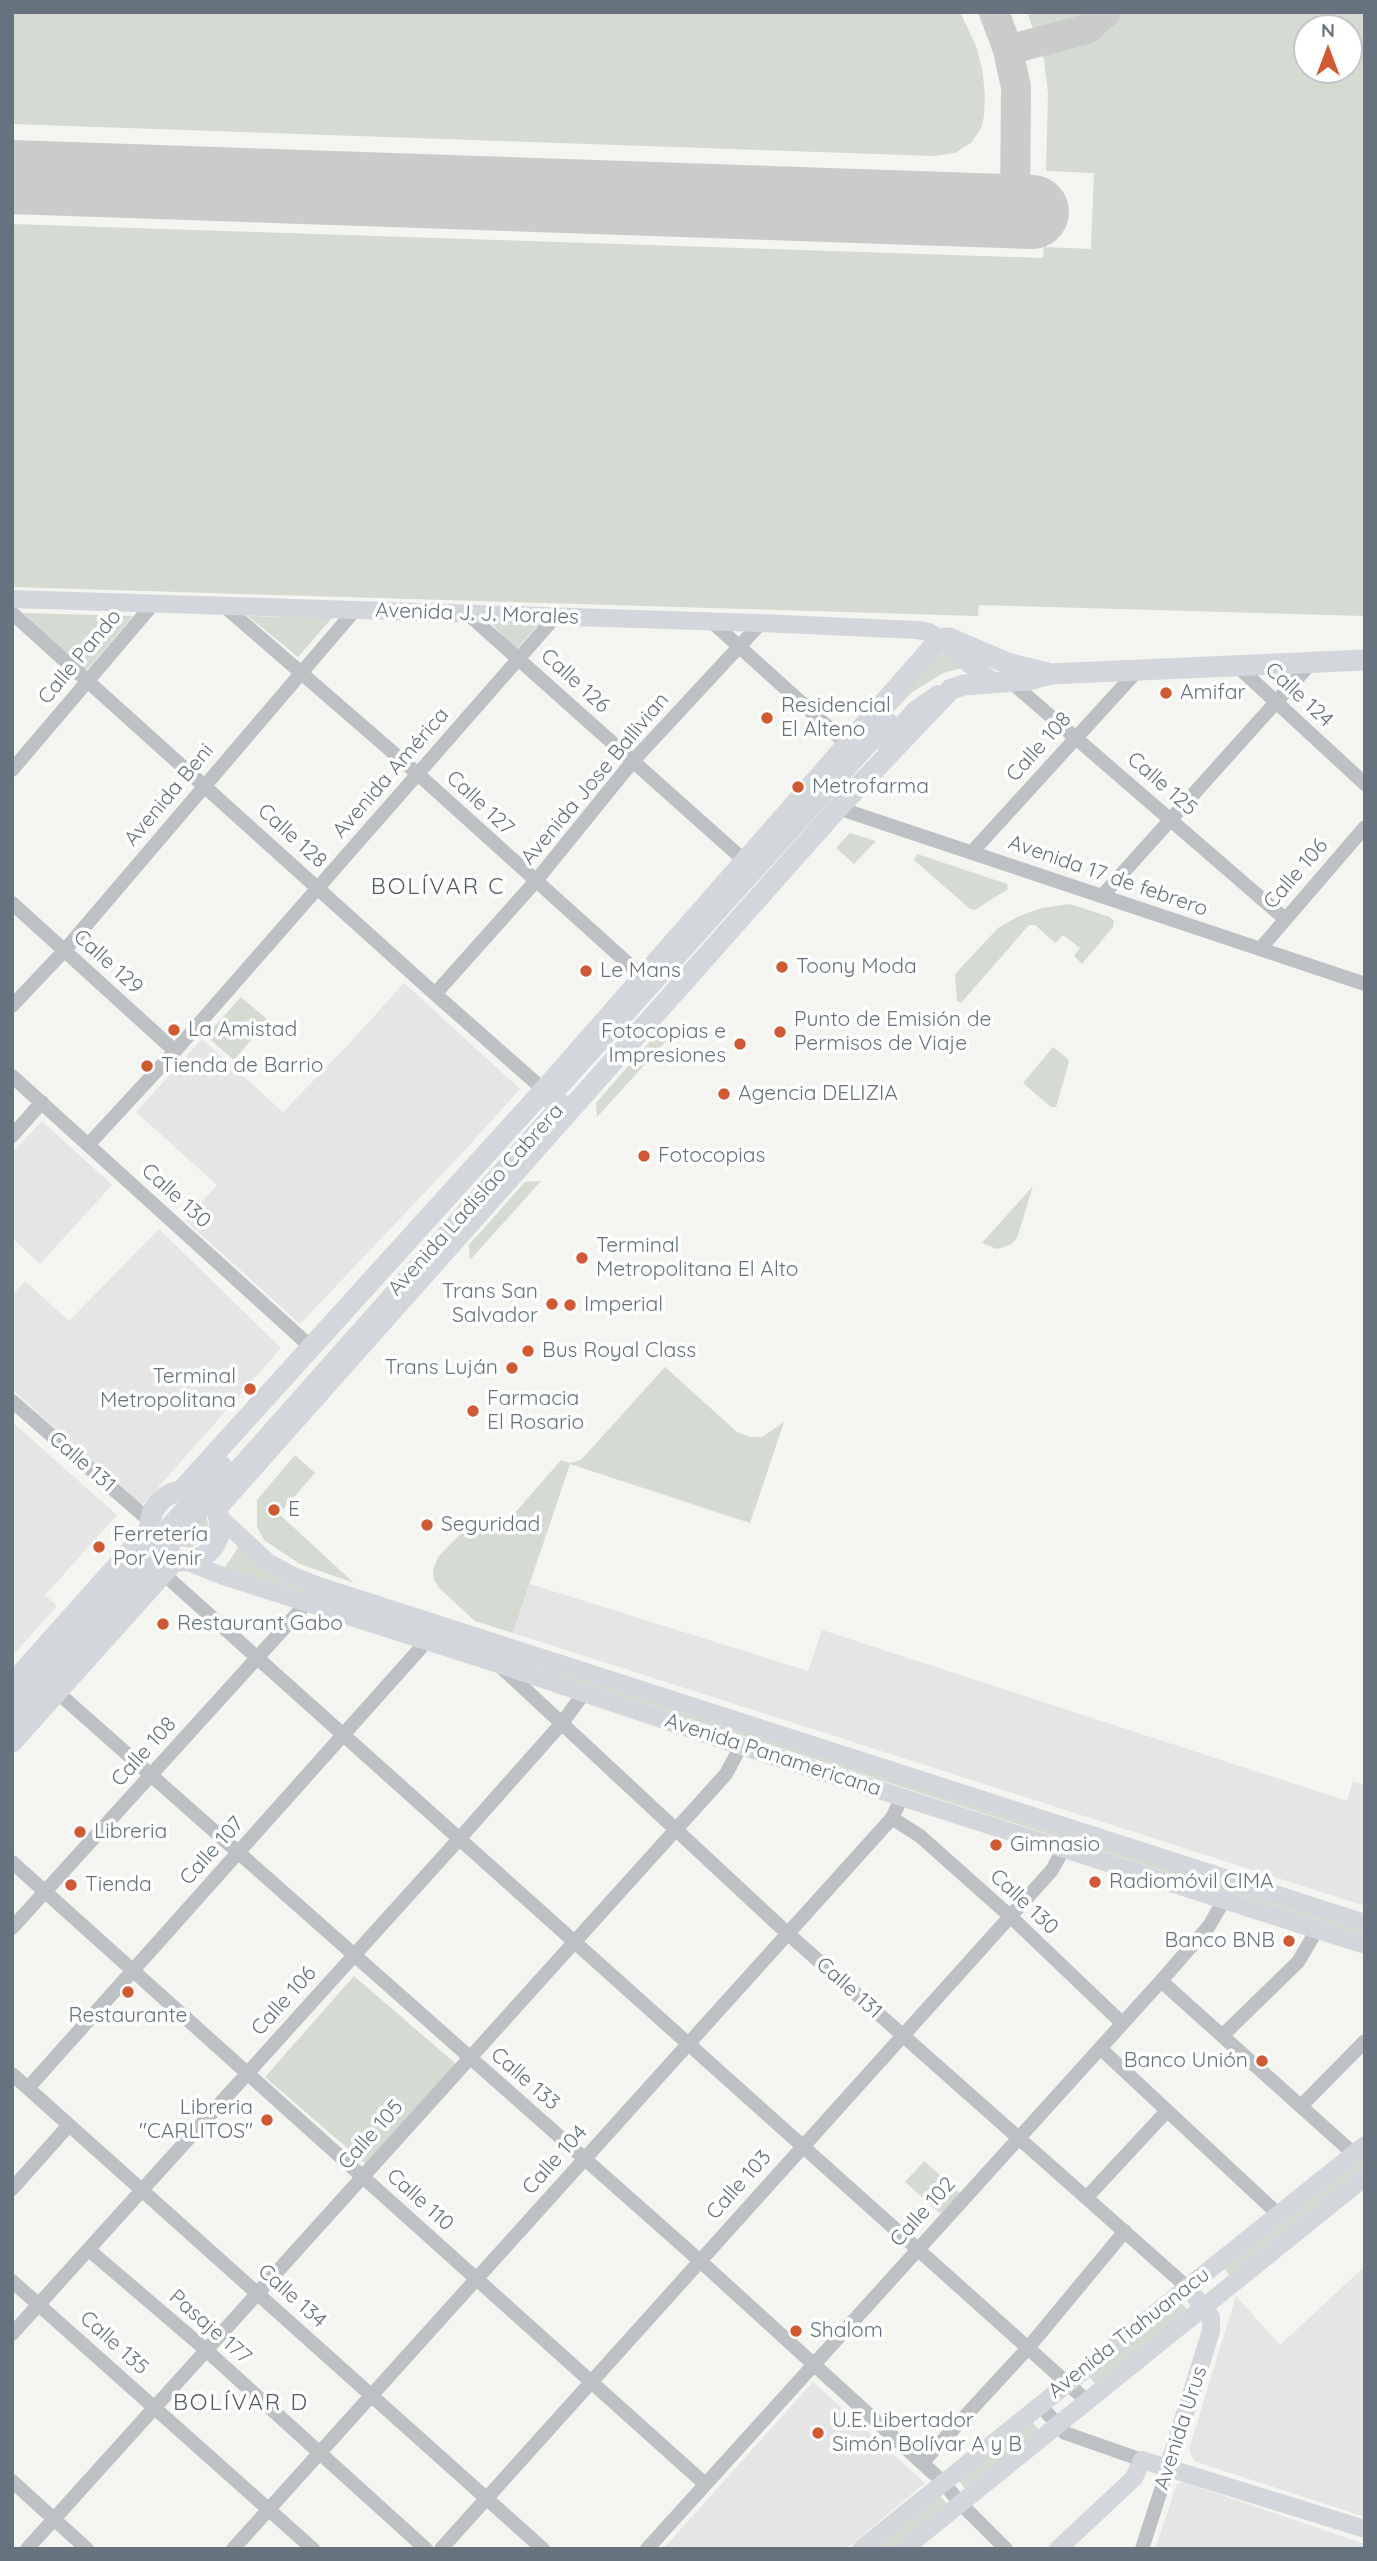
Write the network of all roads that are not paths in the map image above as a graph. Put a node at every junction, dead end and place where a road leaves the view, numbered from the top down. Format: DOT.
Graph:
graph roads {
  1 [pos="12,599"];
  2 [pos="154,603"];
  3 [pos="224,606"];
  4 [pos="355,610"];
  5 [pos="12,613"];
  6 [pos="469,615"];
  7 [pos="556,616"];
  8 [pos="711,621"];
  9 [pos="761,623"];
  10 [pos="940,639"];
  11 [pos="737,646"];
  12 [pos="518,659"];
  13 [pos="1365,660"];
  14 [pos="1312,662"];
  15 [pos="1236,665"];
  16 [pos="1138,670"];
  17 [pos="303,672"];
  18 [pos="1049,674"];
  19 [pos="88,681"];
  20 [pos="1004,682"];
  21 [pos="951,689"];
  22 [pos="1276,702"];
  23 [pos="910,708"];
  24 [pos="1076,737"];
  25 [pos="848,745"];
  26 [pos="633,761"];
  27 [pos="12,770"];
  28 [pos="419,775"];
  29 [pos="1365,784"];
  30 [pos="204,785"];
  31 [pos="794,807"];
  32 [pos="838,808"];
  33 [pos="1171,819"];
  34 [pos="1365,827"];
  35 [pos="783,838"];
  36 [pos="972,852"];
  37 [pos="752,855"];
  38 [pos="535,881"];
  39 [pos="319,887"];
  40 [pos="1102,896"];
  41 [pos="12,903"];
  42 [pos="1284,918"];
  43 [pos="1260,949"];
  44 [pos="64,951"];
  45 [pos="643,977"];
  46 [pos="1365,984"];
  47 [pos="435,994"];
  48 [pos="12,1006"];
  49 [pos="175,1051"];
  50 [pos="12,1076"];
  51 [pos="544,1090"];
  52 [pos="42,1102"];
  53 [pos="12,1136"];
  54 [pos="88,1144"];
  55 [pos="311,1347"];
  56 [pos="12,1401"];
  57 [pos="204,1502"];
  58 [pos="157,1551"];
  59 [pos="306,1604"];
  60 [pos="460,1632"];
  61 [pos="426,1642"];
  62 [pos="455,1651"];
  63 [pos="258,1657"];
  64 [pos="498,1664"];
  65 [pos="12,1684"];
  66 [pos="57,1692"];
  67 [pos="584,1693"];
  68 [pos="12,1704"];
  69 [pos="12,1723"];
  70 [pos="562,1723"];
  71 [pos="344,1734"];
  72 [pos="12,1742"];
  73 [pos="741,1746"];
  74 [pos="151,1775"];
  75 [pos="902,1797"];
  76 [pos="892,1818"];
  77 [pos="674,1830"];
  78 [pos="460,1838"];
  79 [pos="1063,1848"];
  80 [pos="238,1853"];
  81 [pos="12,1862"];
  82 [pos="45,1892"];
  83 [pos="1224,1900"];
  84 [pos="1011,1917"];
  85 [pos="1365,1923"];
  86 [pos="12,1928"];
  87 [pos="1317,1930"];
  88 [pos="786,1932"];
  89 [pos="574,1941"];
  90 [pos="1365,1945"];
  91 [pos="354,1955"];
  92 [pos="133,1970"];
  93 [pos="1161,1982"];
  94 [pos="1122,2023"];
  95 [pos="1223,2035"];
  96 [pos="903,2036"];
  97 [pos="1365,2041"];
  98 [pos="689,2043"];
  99 [pos="1100,2048"];
  100 [pos="468,2058"];
  101 [pos="248,2073"];
  102 [pos="12,2074"];
  103 [pos="28,2088"];
  104 [pos="1301,2106"];
  105 [pos="1166,2112"];
  106 [pos="69,2124"];
  107 [pos="1018,2138"];
  108 [pos="803,2146"];
  109 [pos="1359,2149"];
  110 [pos="584,2159"];
  111 [pos="362,2176"];
  112 [pos="1365,2178"];
  113 [pos="12,2189"];
  114 [pos="144,2191"];
  115 [pos="1087,2197"];
  116 [pos="1279,2215"];
  117 [pos="1125,2231"];
  118 [pos="918,2249"];
  119 [pos="89,2250"];
  120 [pos="699,2260"];
  121 [pos="477,2279"];
  122 [pos="12,2281"];
  123 [pos="1187,2287"];
  124 [pos="257,2293"];
  125 [pos="39,2305"];
  126 [pos="1204,2308"];
  127 [pos="12,2334"];
  128 [pos="1028,2348"];
  129 [pos="206,2350"];
  130 [pos="814,2364"];
  131 [pos="591,2381"];
  132 [pos="1067,2382"];
  133 [pos="371,2395"];
  134 [pos="1086,2400"];
  135 [pos="1039,2404"];
  136 [pos="154,2407"];
  137 [pos="1057,2425"];
  138 [pos="320,2454"];
  139 [pos="1142,2460"];
  140 [pos="922,2463"];
  141 [pos="1168,2468"];
  142 [pos="12,2481"];
  143 [pos="943,2482"];
  144 [pos="705,2484"];
  145 [pos="486,2497"];
  146 [pos="960,2503"];
  147 [pos="269,2509"];
  148 [pos="54,2519"];
  149 [pos="1365,2529"];
  150 [pos="27,2549"];
  151 [pos="87,2549"];
  152 [pos="233,2549"];
  153 [pos="313,2549"];
  154 [pos="425,2549"];
  155 [pos="441,2549"];
  156 [pos="543,2549"];
  157 [pos="647,2549"];
  158 [pos="861,2549"];
  159 [pos="904,2549"];
  160 [pos="1006,2549"];
  161 [pos="1058,2549"];
  162 [pos="1142,2549"];
  1 -- 2 [label="main road, Avenida J. J. Morales"];
  2 -- 3 [label="main road, Avenida J. J. Morales"];
  2 -- 19 [label="street, Calle Pando"];
  3 -- 4 [label="main road, Avenida J. J. Morales"];
  3 -- 17 [label="street, Calle 127"];
  4 -- 6 [label="main road, Avenida J. J. Morales"];
  4 -- 17 [label="street, Avenida Beni"];
  5 -- 19 [label="street, Calle 128"];
  6 -- 7 [label="main road, Avenida J. J. Morales"];
  6 -- 12 [label="street, Calle 126"];
  7 -- 8 [label="main road, Avenida J. J. Morales"];
  7 -- 12 [label="street, Avenida América"];
  8 -- 9 [label="main road, Avenida J. J. Morales"];
  8 -- 11 [label="street"];
  9 -- 10 [label="main road, Avenida J. J. Morales"];
  9 -- 11 [label="street, Avenida Jose Ballivian"];
  10 -- 18 [label="highway, Avenida Ladislao Cabrera"];
  10 -- 20 [label="main road"];
  10 -- 25 [label="highway, Avenida Ladislao Cabrera"];
  11 -- 25 [label="street"];
  11 -- 26 [label="street, Avenida Jose Ballivian"];
  12 -- 26 [label="street, Calle 126"];
  12 -- 28 [label="street, Avenida América"];
  13 -- 14 [label="highway, Avenida Ladislao Cabrera"];
  14 -- 15 [label="highway, Avenida Ladislao Cabrera"];
  14 -- 22 [label="street"];
  15 -- 16 [label="highway, Avenida Ladislao Cabrera"];
  15 -- 22 [label="street, Calle 124"];
  16 -- 18 [label="highway, Avenida Ladislao Cabrera"];
  16 -- 24 [label="street, Calle 108"];
  17 -- 28 [label="street, Calle 127"];
  17 -- 30 [label="street, Avenida Beni"];
  18 -- 20 [label="highway, Avenida Ladislao Cabrera"];
  19 -- 27 [label="street, Calle Pando"];
  19 -- 30 [label="street, Calle 128"];
  20 -- 21 [label="highway, Avenida Ladislao Cabrera"];
  20 -- 24 [label="street, Calle 125"];
  21 -- 23 [label="main road, Avenida Ladislao Cabrera"];
  21 -- 32 [label="highway, Avenida Ladislao Cabrera"];
  22 -- 29 [label="street, Calle 124"];
  22 -- 33 [label="street"];
  23 -- 35 [label="main road, Avenida Ladislao Cabrera"];
  23 -- 57 [label="main road, Avenida Ladislao Cabrera"];
  24 -- 33 [label="street, Calle 125"];
  24 -- 36 [label="street, Calle 108"];
  25 -- 31 [label="highway, Avenida Ladislao Cabrera"];
  26 -- 37 [label="street, Calle 126"];
  26 -- 38 [label="street, Avenida Jose Ballivian"];
  28 -- 38 [label="street, Calle 127"];
  28 -- 39 [label="street, Avenida América"];
  30 -- 39 [label="street, Calle 128"];
  30 -- 44 [label="street, Avenida Beni"];
  31 -- 35 [label="highway"];
  31 -- 37 [label="highway, Avenida Ladislao Cabrera"];
  32 -- 36 [label="street, Avenida 17 de febrero"];
  32 -- 57 [label="highway, Avenida Ladislao Cabrera"];
  33 -- 40 [label="street"];
  33 -- 42 [label="street, Calle 125"];
  34 -- 42 [label="street, Calle 106"];
  35 -- 37 [label="highway"];
  35 -- 57 [label="main road, Avenida Ladislao Cabrera"];
  36 -- 40 [label="street, Avenida 17 de febrero"];
  37 -- 45 [label="highway, Avenida Ladislao Cabrera"];
  38 -- 45 [label="street, Calle 127"];
  38 -- 47 [label="street, Avenida Jose Ballivian"];
  39 -- 47 [label="street, Calle 128"];
  39 -- 49 [label="street, Avenida América"];
  40 -- 43 [label="street, Avenida 17 de febrero"];
  41 -- 44 [label="street, Calle 129"];
  42 -- 43 [label="street, Calle 106"];
  43 -- 46 [label="street, Avenida 17 de febrero"];
  44 -- 48 [label="street, Avenida Beni"];
  44 -- 49 [label="street, Calle 129"];
  45 -- 51 [label="highway, Avenida Ladislao Cabrera"];
  47 -- 51 [label="street, Calle 128"];
  49 -- 54 [label="street, Avenida América"];
  50 -- 52 [label="street, Calle 130"];
  51 -- 55 [label="highway, Avenida Ladislao Cabrera"];
  52 -- 53 [label="street"];
  52 -- 54 [label="street, Calle 130"];
  54 -- 55 [label="street, Calle 130"];
  55 -- 57 [label="highway, Avenida Ladislao Cabrera"];
  56 -- 58 [label="street, Calle 131"];
  57 -- 58 [label="main road, Avenida Ladislao Cabrera"];
  57 -- 58 [label="highway"];
  57 -- 58 [label="highway"];
  57 -- 60 [label="main road, Avenida Panamericana"];
  58 -- 59 [label="main road, Avenida Panamericana"];
  58 -- 63 [label="street, Calle 131"];
  58 -- 65 [label="highway, Avenida Ladislao Cabrera"];
  58 -- 66 [label="highway, Avenida Ladislao Cabrera"];
  58 -- 68 [label="main road, Avenida Ladislao Cabrera"];
  58 -- 69 [label="main road, Avenida Ladislao Cabrera"];
  59 -- 61 [label="main road, Avenida Panamericana"];
  59 -- 63 [label="street, Calle 108"];
  60 -- 62 [label="main road"];
  60 -- 85 [label="main road, Avenida Panamericana"];
  61 -- 62 [label="main road, Avenida Panamericana"];
  61 -- 71 [label="street, Calle 107"];
  62 -- 64 [label="main road, Avenida Panamericana"];
  63 -- 71 [label="street, Calle 131"];
  63 -- 74 [label="street, Calle 108"];
  64 -- 67 [label="main road, Avenida Panamericana"];
  64 -- 70 [label="street, Calle 131"];
  66 -- 72 [label="highway, Avenida Ladislao Cabrera"];
  66 -- 74 [label="street, Calle 133"];
  67 -- 70 [label="street, Calle 106"];
  67 -- 73 [label="main road, Avenida Panamericana"];
  70 -- 77 [label="street, Calle 131"];
  70 -- 78 [label="street, Calle 106"];
  71 -- 78 [label="street, Calle 131"];
  71 -- 80 [label="street, Calle 107"];
  73 -- 75 [label="main road, Avenida Panamericana"];
  73 -- 77 [label="street, Calle 105"];
  74 -- 80 [label="street, Calle 133"];
  74 -- 82 [label="street, Calle 108"];
  75 -- 76 [label="street, Calle 104"];
  75 -- 79 [label="main road, Avenida Panamericana"];
  76 -- 84 [label="street, Calle 130"];
  76 -- 88 [label="street, Calle 104"];
  77 -- 88 [label="street, Calle 131"];
  77 -- 89 [label="street, Calle 105"];
  78 -- 89 [label="street, Calle 131"];
  78 -- 91 [label="street, Calle 106"];
  79 -- 83 [label="main road, Avenida Panamericana"];
  79 -- 84 [label="street, Calle 103"];
  80 -- 91 [label="street, Calle 133"];
  80 -- 92 [label="street, Calle 107"];
  81 -- 82 [label="street, Calle 110"];
  82 -- 86 [label="street, Calle 108"];
  82 -- 92 [label="street, Calle 110"];
  83 -- 87 [label="main road, Avenida Panamericana"];
  83 -- 93 [label="street, Calle 102"];
  84 -- 94 [label="street, Calle 130"];
  84 -- 96 [label="street, Calle 103"];
  87 -- 90 [label="main road, Avenida Panamericana"];
  87 -- 95 [label="street"];
  88 -- 96 [label="street, Calle 131"];
  88 -- 98 [label="street, Calle 104"];
  89 -- 98 [label="street, Calle 131"];
  89 -- 100 [label="street, Calle 105"];
  91 -- 100 [label="street, Calle 133"];
  91 -- 101 [label="street, Calle 106"];
  92 -- 101 [label="street, Calle 110"];
  92 -- 103 [label="street, Calle 107"];
  93 -- 94 [label="street, Calle 102"];
  93 -- 95 [label="street"];
  94 -- 99 [label="street, Calle 102"];
  95 -- 104 [label="street"];
  96 -- 107 [label="street, Calle 131"];
  96 -- 108 [label="street, Calle 103"];
  97 -- 104 [label="street"];
  98 -- 108 [label="street, Calle 131"];
  98 -- 110 [label="street, Calle 104"];
  99 -- 105 [label="street"];
  99 -- 107 [label="street, Calle 102"];
  100 -- 110 [label="street, Calle 133"];
  100 -- 111 [label="street, Calle 105"];
  101 -- 111 [label="street, Calle 110"];
  101 -- 114 [label="street, Calle 106"];
  102 -- 103 [label="street, Calle 134"];
  103 -- 106 [label="street, Calle 134"];
  104 -- 109 [label="street"];
  105 -- 115 [label="street"];
  105 -- 116 [label="street"];
  106 -- 113 [label="street"];
  106 -- 114 [label="street, Calle 134"];
  107 -- 115 [label="street, Calle 131"];
  107 -- 118 [label="street, Calle 102"];
  108 -- 118 [label="street, Calle 131"];
  108 -- 120 [label="street, Calle 103"];
  109 -- 116 [label="main road, Avenida Tiahuanacu"];
  110 -- 120 [label="street, Calle 133"];
  110 -- 121 [label="street, Calle 104"];
  111 -- 121 [label="street, Calle 110"];
  111 -- 124 [label="street, Calle 105"];
  112 -- 126 [label="main road, Avenida Tiahuanacu"];
  114 -- 119 [label="street, Calle 106"];
  114 -- 124 [label="street, Calle 134"];
  115 -- 117 [label="street, Calle 131"];
  116 -- 123 [label="main road, Avenida Tiahuanacu"];
  117 -- 123 [label="street, Calle 131"];
  117 -- 128 [label="street"];
  118 -- 128 [label="street, Calle 131"];
  118 -- 130 [label="street, Calle 102"];
  119 -- 125 [label="street, Calle 106"];
  119 -- 129 [label="street, Pasaje 177"];
  120 -- 130 [label="street, Calle 133"];
  120 -- 131 [label="street, Calle 103"];
  121 -- 131 [label="street, Calle 110"];
  121 -- 133 [label="street, Calle 104"];
  122 -- 125 [label="street, Calle 135"];
  123 -- 126 [label="main road, Calle 131"];
  123 -- 132 [label="main road, Avenida Tiahuanacu"];
  124 -- 129 [label="street, Calle 105"];
  124 -- 133 [label="street, Calle 134"];
  125 -- 127 [label="street, Calle 106"];
  125 -- 136 [label="street, Calle 135"];
  126 -- 134 [label="main road, Avenida Tiahuanacu"];
  126 -- 141 [label="main road, Avenida Urus"];
  128 -- 132 [label="street, Calle 131"];
  128 -- 140 [label="street"];
  129 -- 136 [label="street, Calle 105"];
  129 -- 138 [label="street, Pasaje 177"];
  130 -- 140 [label="street, Calle 133"];
  130 -- 144 [label="street, Calle 102"];
  131 -- 144 [label="street, Calle 110"];
  131 -- 145 [label="street, Calle 103"];
  132 -- 134 [label="street, Calle 131"];
  132 -- 135 [label="main road, Avenida Tiahuanacu"];
  133 -- 138 [label="street, Calle 104"];
  133 -- 145 [label="street, Calle 134"];
  134 -- 137 [label="main road, Avenida Tiahuanacu"];
  135 -- 137 [label="street"];
  135 -- 143 [label="main road, Avenida Tiahuanacu"];
  136 -- 147 [label="street, Calle 135"];
  136 -- 148 [label="street, Calle 105"];
  137 -- 139 [label="street"];
  137 -- 146 [label="main road, Avenida Tiahuanacu"];
  138 -- 147 [label="street, Calle 104"];
  138 -- 154 [label="street, Pasaje 177"];
  139 -- 141 [label="main road"];
  139 -- 161 [label="main road"];
  140 -- 143 [label="street, Calle 133"];
  141 -- 149 [label="main road"];
  141 -- 162 [label="street, Avenida Urus"];
  142 -- 148 [label="street"];
  143 -- 146 [label="street, Calle 133"];
  143 -- 158 [label="main road, Avenida Tiahuanacu"];
  144 -- 157 [label="street, Calle 102"];
  145 -- 155 [label="street, Calle 103"];
  145 -- 156 [label="street, Calle 134"];
  146 -- 159 [label="main road, Avenida Tiahuanacu"];
  146 -- 160 [label="street, Calle 133"];
  147 -- 152 [label="street, Calle 104"];
  147 -- 153 [label="street, Calle 135"];
  148 -- 150 [label="street, Calle 105"];
  148 -- 151 [label="street"];
}
